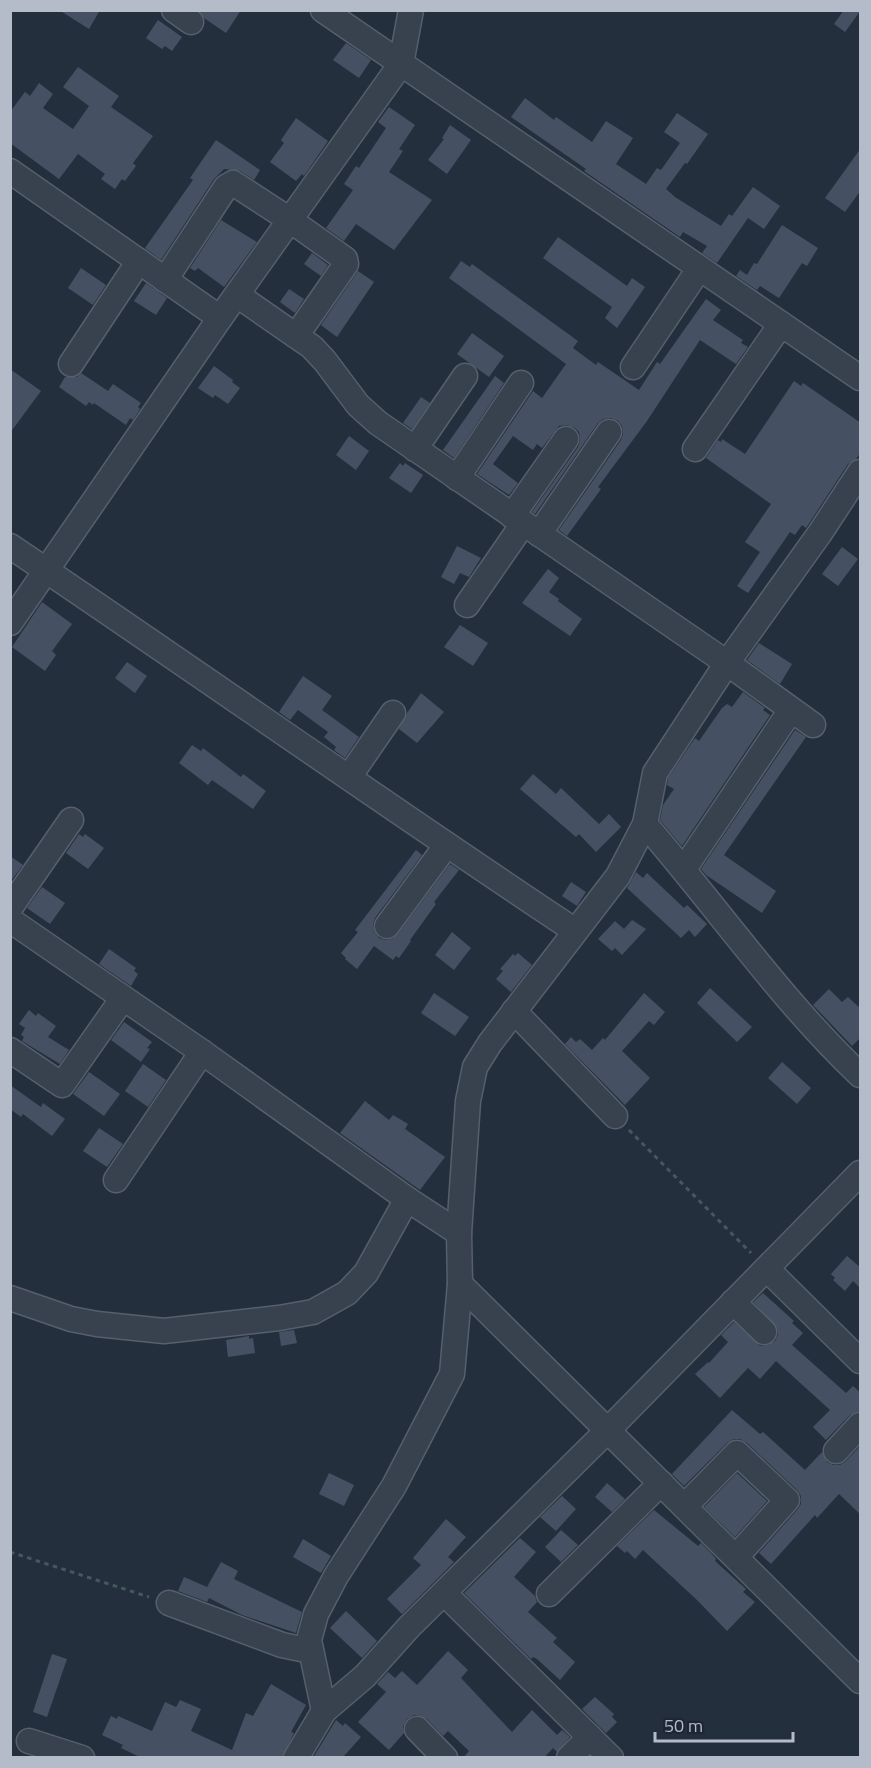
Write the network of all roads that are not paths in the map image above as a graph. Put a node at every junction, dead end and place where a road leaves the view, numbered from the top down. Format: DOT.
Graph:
graph roads {
  1 [pos="323,10"];
  2 [pos="411,10"];
  3 [pos="401,64"];
  4 [pos="10,171"];
  5 [pos="290,220"];
  6 [pos="139,261"];
  7 [pos="699,269"];
  8 [pos="165,280"];
  9 [pos="237,295"];
  10 [pos="220,318"];
  11 [pos="781,324"];
  12 [pos="296,336"];
  13 [pos="71,364"];
  14 [pos="633,367"];
  15 [pos="465,376"];
  16 [pos="861,378"];
  17 [pos="521,383"];
  18 [pos="609,432"];
  19 [pos="566,439"];
  20 [pos="415,449"];
  21 [pos="695,449"];
  22 [pos="861,472"];
  23 [pos="457,477"];
  24 [pos="525,525"];
  25 [pos="10,546"];
  26 [pos="46,570"];
  27 [pos="468,605"];
  28 [pos="10,623"];
  29 [pos="727,663"];
  30 [pos="791,710"];
  31 [pos="393,713"];
  32 [pos="813,725"];
  33 [pos="349,777"];
  34 [pos="71,820"];
  35 [pos="645,824"];
  36 [pos="446,846"];
  37 [pos="684,869"];
  38 [pos="10,908"];
  39 [pos="10,920"];
  40 [pos="387,926"];
  41 [pos="574,930"];
  42 [pos="123,998"];
  43 [pos="514,1011"];
  44 [pos="10,1050"];
  45 [pos="202,1052"];
  46 [pos="861,1075"];
  47 [pos="615,1116"];
  48 [pos="861,1173"];
  49 [pos="116,1180"];
  50 [pos="407,1199"];
  51 [pos="459,1233"];
  52 [pos="767,1269"];
  53 [pos="460,1284"];
  54 [pos="10,1298"];
  55 [pos="733,1302"];
  56 [pos="764,1332"];
  57 [pos="861,1361"];
  58 [pos="861,1425"];
  59 [pos="607,1431"];
  60 [pos="836,1451"];
  61 [pos="661,1483"];
  62 [pos="685,1506"];
  63 [pos="736,1557"];
  64 [pos="445,1594"];
  65 [pos="549,1594"];
  66 [pos="169,1603"];
  67 [pos="311,1651"];
  68 [pos="861,1681"];
  69 [pos="324,1711"];
  70 [pos="417,1729"];
  71 [pos="590,1737"];
  72 [pos="29,1741"];
  73 [pos="82,1758"];
  74 [pos="296,1758"];
  75 [pos="445,1758"];
  76 [pos="569,1758"];
  77 [pos="611,1758"];
  1 -- 3 [label="street"];
  2 -- 3 [label="street"];
  3 -- 5 [label="street"];
  3 -- 7 [label="street"];
  4 -- 6 [label="street"];
  5 -- 8 [label="street"];
  5 -- 9 [label="street"];
  5 -- 12 [label="street"];
  6 -- 8 [label="street"];
  6 -- 13 [label="street"];
  7 -- 11 [label="street"];
  7 -- 14 [label="street"];
  8 -- 10 [label="street"];
  9 -- 10 [label="street"];
  9 -- 12 [label="street"];
  10 -- 26 [label="street"];
  11 -- 16 [label="street"];
  11 -- 21 [label="street"];
  12 -- 20 [label="street"];
  15 -- 20 [label="street"];
  17 -- 23 [label="street"];
  18 -- 24 [label="street"];
  19 -- 24 [label="street"];
  20 -- 23 [label="street"];
  22 -- 29 [label="street"];
  23 -- 24 [label="street"];
  24 -- 27 [label="street"];
  24 -- 29 [label="street"];
  25 -- 26 [label="street"];
  26 -- 28 [label="street"];
  26 -- 33 [label="street"];
  29 -- 30 [label="street"];
  29 -- 35 [label="street"];
  30 -- 32 [label="street"];
  30 -- 37 [label="street"];
  31 -- 33 [label="street"];
  33 -- 36 [label="street"];
  34 -- 38 [label="street"];
  35 -- 37 [label="street"];
  35 -- 41 [label="street"];
  36 -- 40 [label="street"];
  36 -- 41 [label="street"];
  37 -- 46 [label="street"];
  39 -- 42 [label="street"];
  41 -- 43 [label="street"];
  42 -- 44 [label="street"];
  42 -- 45 [label="street"];
  43 -- 47 [label="street"];
  43 -- 51 [label="street"];
  45 -- 49 [label="street"];
  45 -- 50 [label="street"];
  48 -- 52 [label="street"];
  50 -- 51 [label="street"];
  50 -- 54 [label="street"];
  51 -- 53 [label="street"];
  52 -- 55 [label="street"];
  52 -- 57 [label="street"];
  53 -- 59 [label="street"];
  53 -- 67 [label="street"];
  55 -- 56 [label="street"];
  55 -- 59 [label="street"];
  58 -- 60 [label="street"];
  59 -- 61 [label="street"];
  59 -- 64 [label="street"];
  61 -- 62 [label="street"];
  61 -- 65 [label="street"];
  62 -- 63 [label="street"];
  62 -- 63 [label="street"];
  63 -- 68 [label="street"];
  64 -- 69 [label="street"];
  64 -- 71 [label="street"];
  66 -- 67 [label="street"];
  67 -- 69 [label="street"];
  69 -- 74 [label="street"];
  70 -- 75 [label="street"];
  71 -- 76 [label="street"];
  71 -- 77 [label="street"];
  72 -- 73 [label="street"];
}
